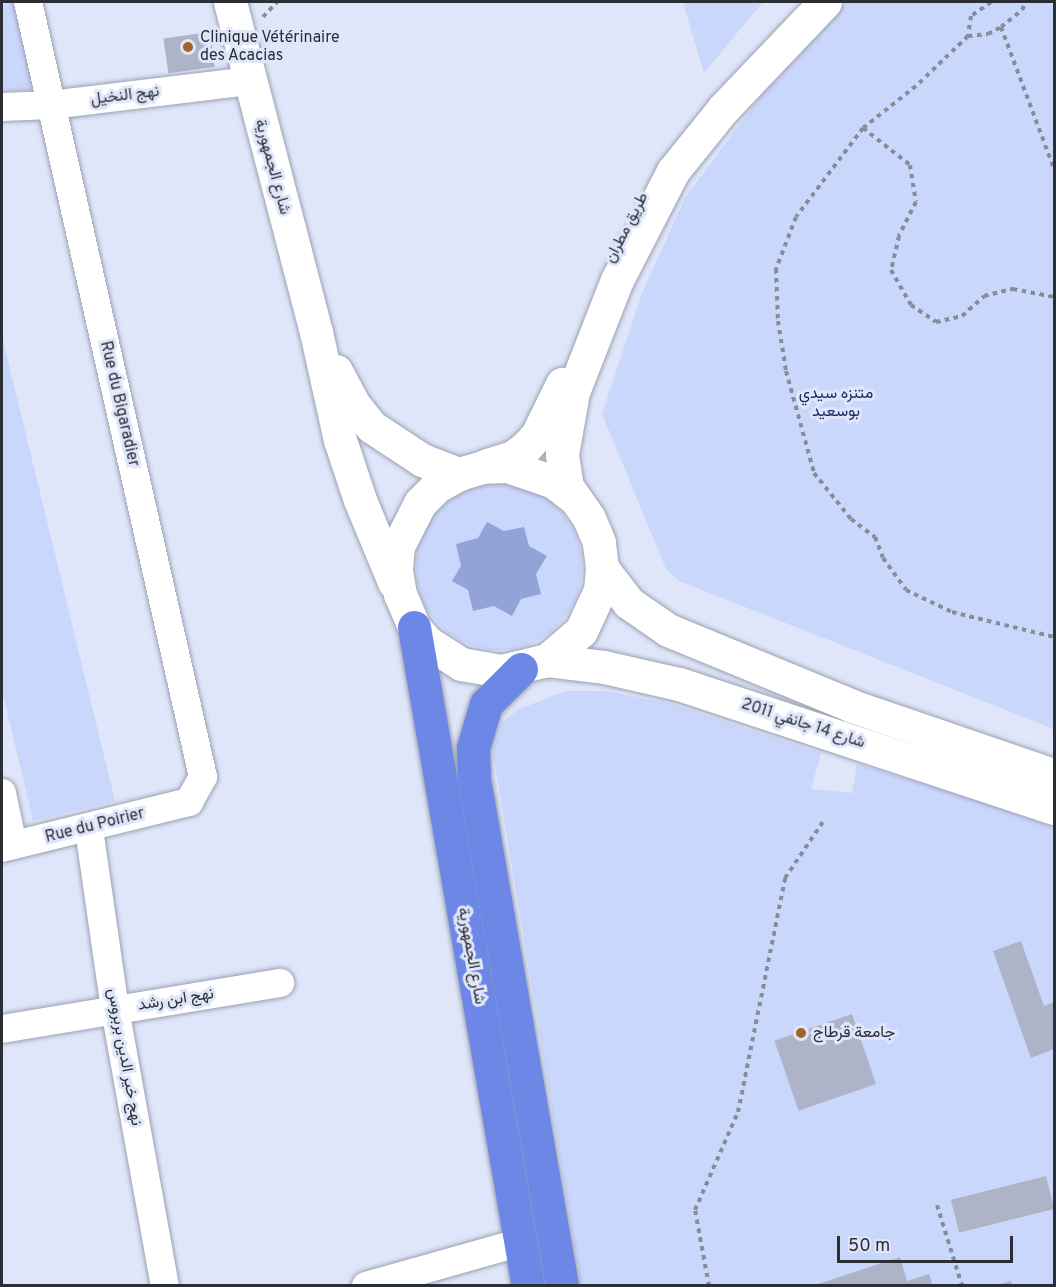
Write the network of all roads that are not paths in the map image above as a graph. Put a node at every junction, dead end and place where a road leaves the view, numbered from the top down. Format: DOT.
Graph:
graph roads {
  1 [pos="28,2"];
  2 [pos="230,2"];
  3 [pos="806,2"];
  4 [pos="825,2"];
  5 [pos="249,81"];
  6 [pos="51,105"];
  7 [pos="2,107"];
  8 [pos="316,332"];
  9 [pos="471,470"];
  10 [pos="573,497"];
  11 [pos="602,568"];
  12 [pos="400,594"];
  13 [pos="414,627"];
  14 [pos="534,664"];
  15 [pos="1054,775"];
  16 [pos="2,793"];
  17 [pos="189,802"];
  18 [pos="1054,808"];
  19 [pos="89,828"];
  20 [pos="7,847"];
  21 [pos="280,983"];
  22 [pos="115,1010"];
  23 [pos="2,1029"];
  24 [pos="521,1242"];
  25 [pos="165,1286"];
  26 [pos="366,1286"];
  27 [pos="528,1286"];
  28 [pos="562,1286"];
  1 -- 6 [label="street, Rue du Bigaradier"];
  2 -- 5 [label="main road, شارع الجمهورية"];
  3 -- 9 [label="main road, طريق مطران"];
  4 -- 10 [label="main road, طريق مطران"];
  5 -- 6 [label="street, نهج النخيل"];
  5 -- 8 [label="main road, شارع الجمهورية"];
  6 -- 7 [label="street, نهج النخيل"];
  6 -- 17 [label="street, Rue du Bigaradier"];
  8 -- 9 [label="main road, شارع الجمهورية"];
  8 -- 12 [label="main road, شارع الجمهورية"];
  9 -- 10 [label="main road"];
  9 -- 12 [label="main road"];
  10 -- 11 [label="main road"];
  11 -- 14 [label="main road"];
  11 -- 15 [label="main road, شارع 14 جانفي 2011"];
  12 -- 13 [label="main road"];
  13 -- 14 [label="main road"];
  13 -- 24 [label="highway, شارع الجمهورية"];
  14 -- 18 [label="main road, شارع 14 جانفي 2011"];
  14 -- 28 [label="highway, شارع الجمهورية"];
  16 -- 20 [label="street"];
  17 -- 19 [label="street, Rue du Poirier"];
  19 -- 20 [label="street, Rue du Poirier"];
  19 -- 22 [label="street, نهج خير الدين بربروس"];
  21 -- 22 [label="street, نهج ابن رشد"];
  22 -- 23 [label="street, نهج ابن رشد"];
  22 -- 25 [label="street, نهج خير الدين بربروس"];
  24 -- 26 [label="street"];
  24 -- 27 [label="highway, شارع الجمهورية"];
}
